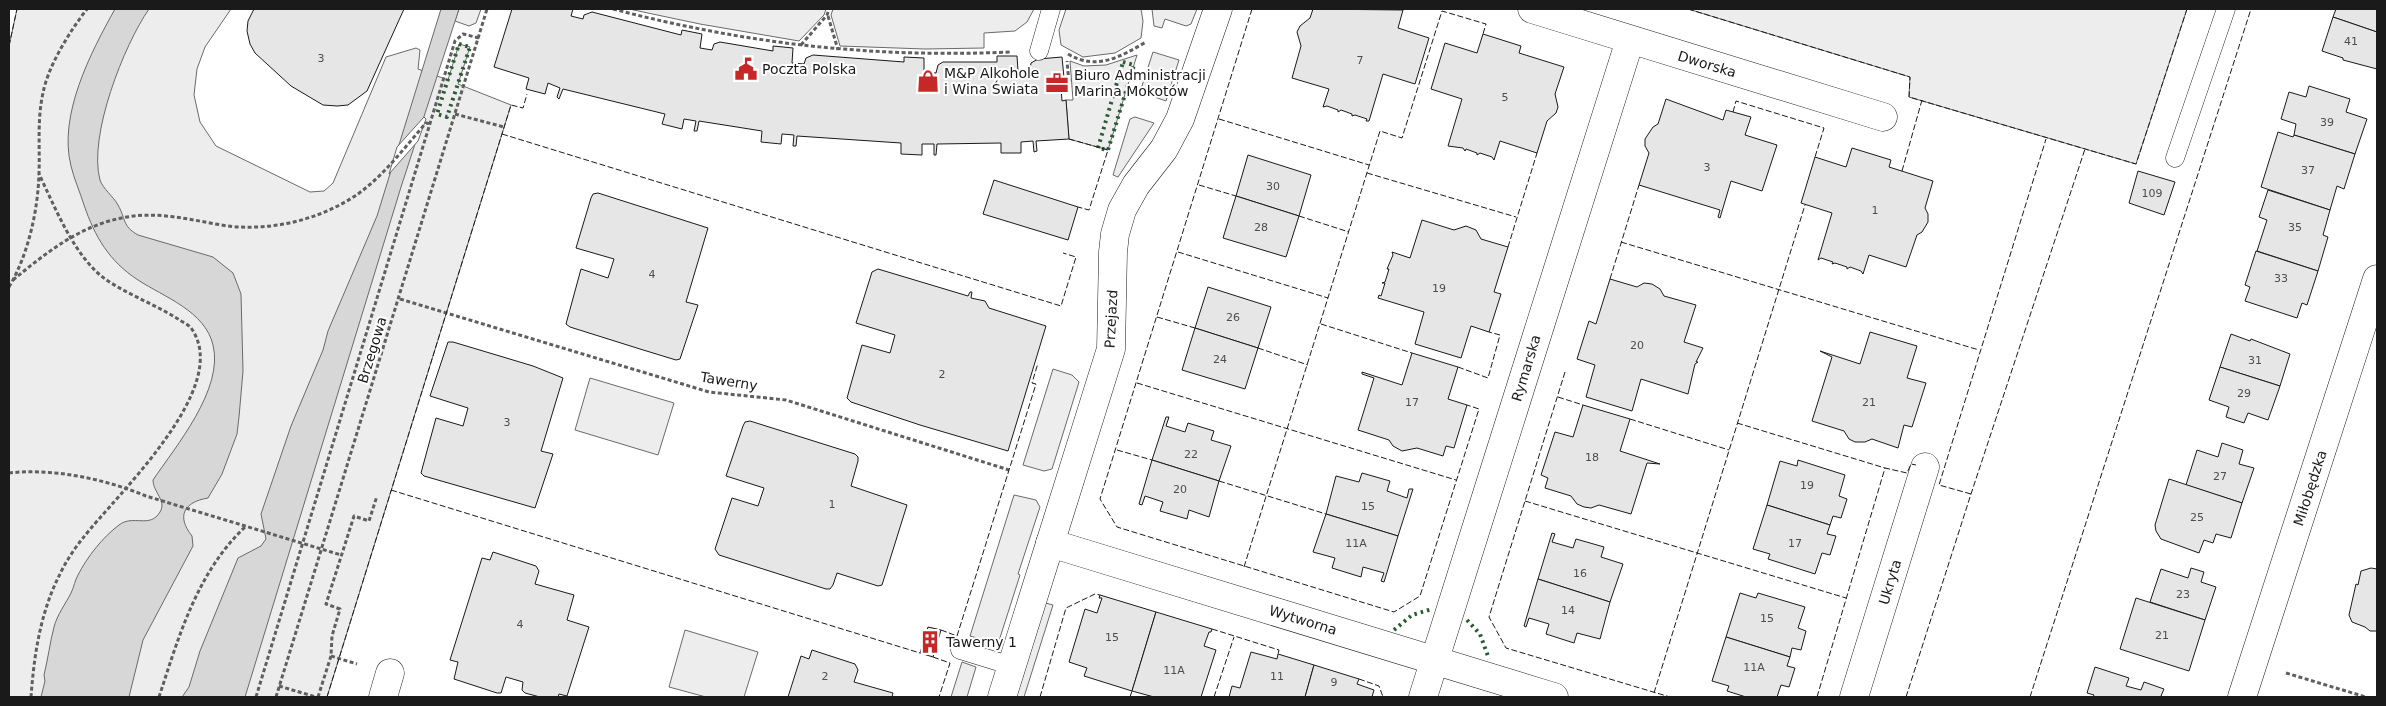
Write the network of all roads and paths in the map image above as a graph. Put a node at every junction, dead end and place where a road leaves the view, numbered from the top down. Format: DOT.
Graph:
graph roads {
  1 [pos="87,9"];
  2 [pos="487,9"];
  3 [pos="613,9"];
  4 [pos="829,9"];
  5 [pos="1050,9"];
  6 [pos="1218,9"];
  7 [pos="1532,9"];
  8 [pos="2226,9"];
  9 [pos="827,15"];
  10 [pos="479,38"];
  11 [pos="1630,40"];
  12 [pos="1146,42"];
  13 [pos="800,46"];
  14 [pos="838,50"];
  15 [pos="1038,51"];
  16 [pos="1066,53"];
  17 [pos="1064,83"];
  18 [pos="455,114"];
  19 [pos="1883,117"];
  20 [pos="428,124"];
  21 [pos="504,127"];
  22 [pos="2175,158"];
  23 [pos="39,174"];
  24 [pos="70,237"];
  25 [pos="2377,279"];
  26 [pos="13,280"];
  27 [pos="9,287"];
  28 [pos="399,299"];
  29 [pos="1925,467"];
  30 [pos="1009,470"];
  31 [pos="9,473"];
  32 [pos="128,488"];
  33 [pos="376,496"];
  34 [pos="247,526"];
  35 [pos="302,543"];
  36 [pos="1050,543"];
  37 [pos="322,549"];
  38 [pos="341,555"];
  39 [pos="960,650"];
  40 [pos="331,656"];
  41 [pos="339,659"];
  42 [pos="1434,660"];
  43 [pos="1012,666"];
  44 [pos="2284,672"];
  45 [pos="279,686"];
  46 [pos="30,697"];
  47 [pos="159,697"];
  48 [pos="256,697"];
  49 [pos="276,697"];
  50 [pos="317,697"];
  51 [pos="1002,697"];
  52 [pos="1423,697"];
  53 [pos="1554,697"];
  54 [pos="1854,697"];
  55 [pos="2242,697"];
  56 [pos="2366,697"];
  1 -- 23 [label="path"];
  2 -- 10 [label="path, Brzegowa"];
  3 -- 13 [label="path"];
  4 -- 9 [label="path"];
  5 -- 15 [label="lane"];
  6 -- 36 [label="street, Przejazd"];
  7 -- 11 [label="street, Dworska"];
  8 -- 22 [label="lane"];
  9 -- 13 [label="path"];
  9 -- 14 [label="path"];
  10 -- 18 [label="path, Brzegowa"];
  10 -- 20 [label="path"];
  11 -- 19 [label="street, Dworska"];
  11 -- 42 [label="street, Rymarska"];
  12 -- 16 [label="path"];
  13 -- 14 [label="path"];
  14 -- 15 [label="path"];
  15 -- 16 [label="path"];
  16 -- 17 [label="path"];
  18 -- 21 [label="path"];
  18 -- 28 [label="path, Brzegowa"];
  20 -- 24 [label="path"];
  20 -- 35 [label="path"];
  23 -- 24 [label="path"];
  23 -- 26 [label="path"];
  24 -- 26 [label="path"];
  24 -- 32 [label="path"];
  25 -- 55 [label="street, Miłobędzka"];
  26 -- 27 [label="path"];
  28 -- 30 [label="path, Tawerny"];
  28 -- 37 [label="path, Brzegowa"];
  29 -- 54 [label="street, Ukryta"];
  31 -- 32 [label="path"];
  32 -- 34 [label="path"];
  32 -- 46 [label="path"];
  33 -- 38 [label="path"];
  34 -- 35 [label="path"];
  34 -- 47 [label="path"];
  35 -- 37 [label="path"];
  35 -- 48 [label="path"];
  36 -- 42 [label="street, Wytworna"];
  36 -- 43 [label="street, Przejazd"];
  37 -- 38 [label="path"];
  37 -- 45 [label="path, Brzegowa"];
  38 -- 40 [label="path"];
  39 -- 43 [label="lane"];
  40 -- 41 [label="path"];
  40 -- 50 [label="path"];
  42 -- 52 [label="street, Rymarska"];
  42 -- 53 [label="street, Wytworna"];
  43 -- 51 [label="street, Przejazd"];
  44 -- 56 [label="path"];
  45 -- 49 [label="path, Brzegowa"];
  45 -- 50 [label="path"];
}
